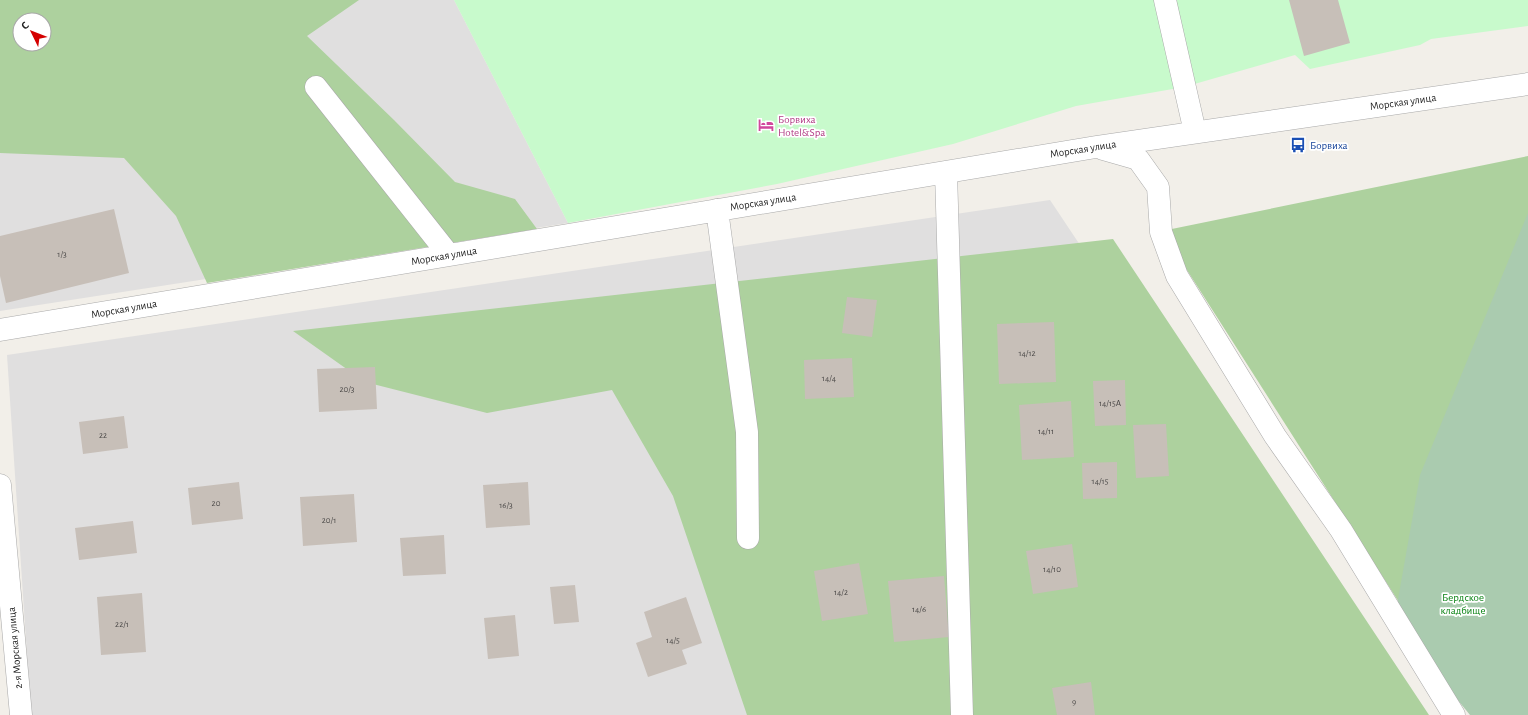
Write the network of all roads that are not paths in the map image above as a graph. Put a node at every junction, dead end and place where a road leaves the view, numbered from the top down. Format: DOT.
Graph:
graph roads {
  1 [pos="1165,0"];
  2 [pos="1528,84"];
  3 [pos="316,87"];
  4 [pos="1196,132"];
  5 [pos="1096,147"];
  6 [pos="946,172"];
  7 [pos="717,210"];
  8 [pos="449,255"];
  9 [pos="0,330"];
  10 [pos="0,485"];
  11 [pos="748,538"];
  12 [pos="21,715"];
  13 [pos="962,715"];
  14 [pos="1454,715"];
  1 -- 4 [label="street"];
  2 -- 4 [label="street, Морская улица"];
  3 -- 8 [label="street"];
  4 -- 5 [label="street, Морская улица"];
  5 -- 6 [label="street, Морская улица"];
  5 -- 14 [label="street"];
  6 -- 7 [label="street, Морская улица"];
  6 -- 13 [label="street"];
  7 -- 8 [label="street, Морская улица"];
  7 -- 11 [label="street"];
  8 -- 9 [label="street, Морская улица"];
  10 -- 12 [label="street, 2-я Морская улица"];
}
